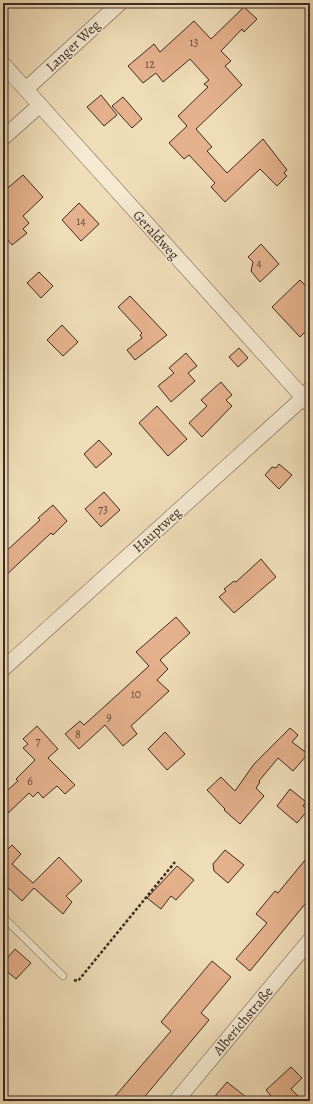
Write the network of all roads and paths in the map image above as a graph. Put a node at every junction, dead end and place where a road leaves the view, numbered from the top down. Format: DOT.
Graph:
graph roads {
  1 [pos="120,3"];
  2 [pos="3,64"];
  3 [pos="26,90"];
  4 [pos="40,105"];
  5 [pos="3,138"];
  6 [pos="308,397"];
  7 [pos="3,669"];
  8 [pos="175,862"];
  9 [pos="3,917"];
  10 [pos="310,940"];
  11 [pos="63,976"];
  12 [pos="176,1101"];
  1 -- 3 [label="street, Langer Weg"];
  2 -- 3 [label="street, Geraldweg"];
  3 -- 4 [label="street, Geraldweg"];
  4 -- 5 [label="street"];
  4 -- 6 [label="street, Geraldweg"];
  6 -- 7 [label="street, Hauptweg"];
  8 -- 11 [label="path"];
  9 -- 11 [label="lane"];
  10 -- 12 [label="street, Alberichstraße"];
}
